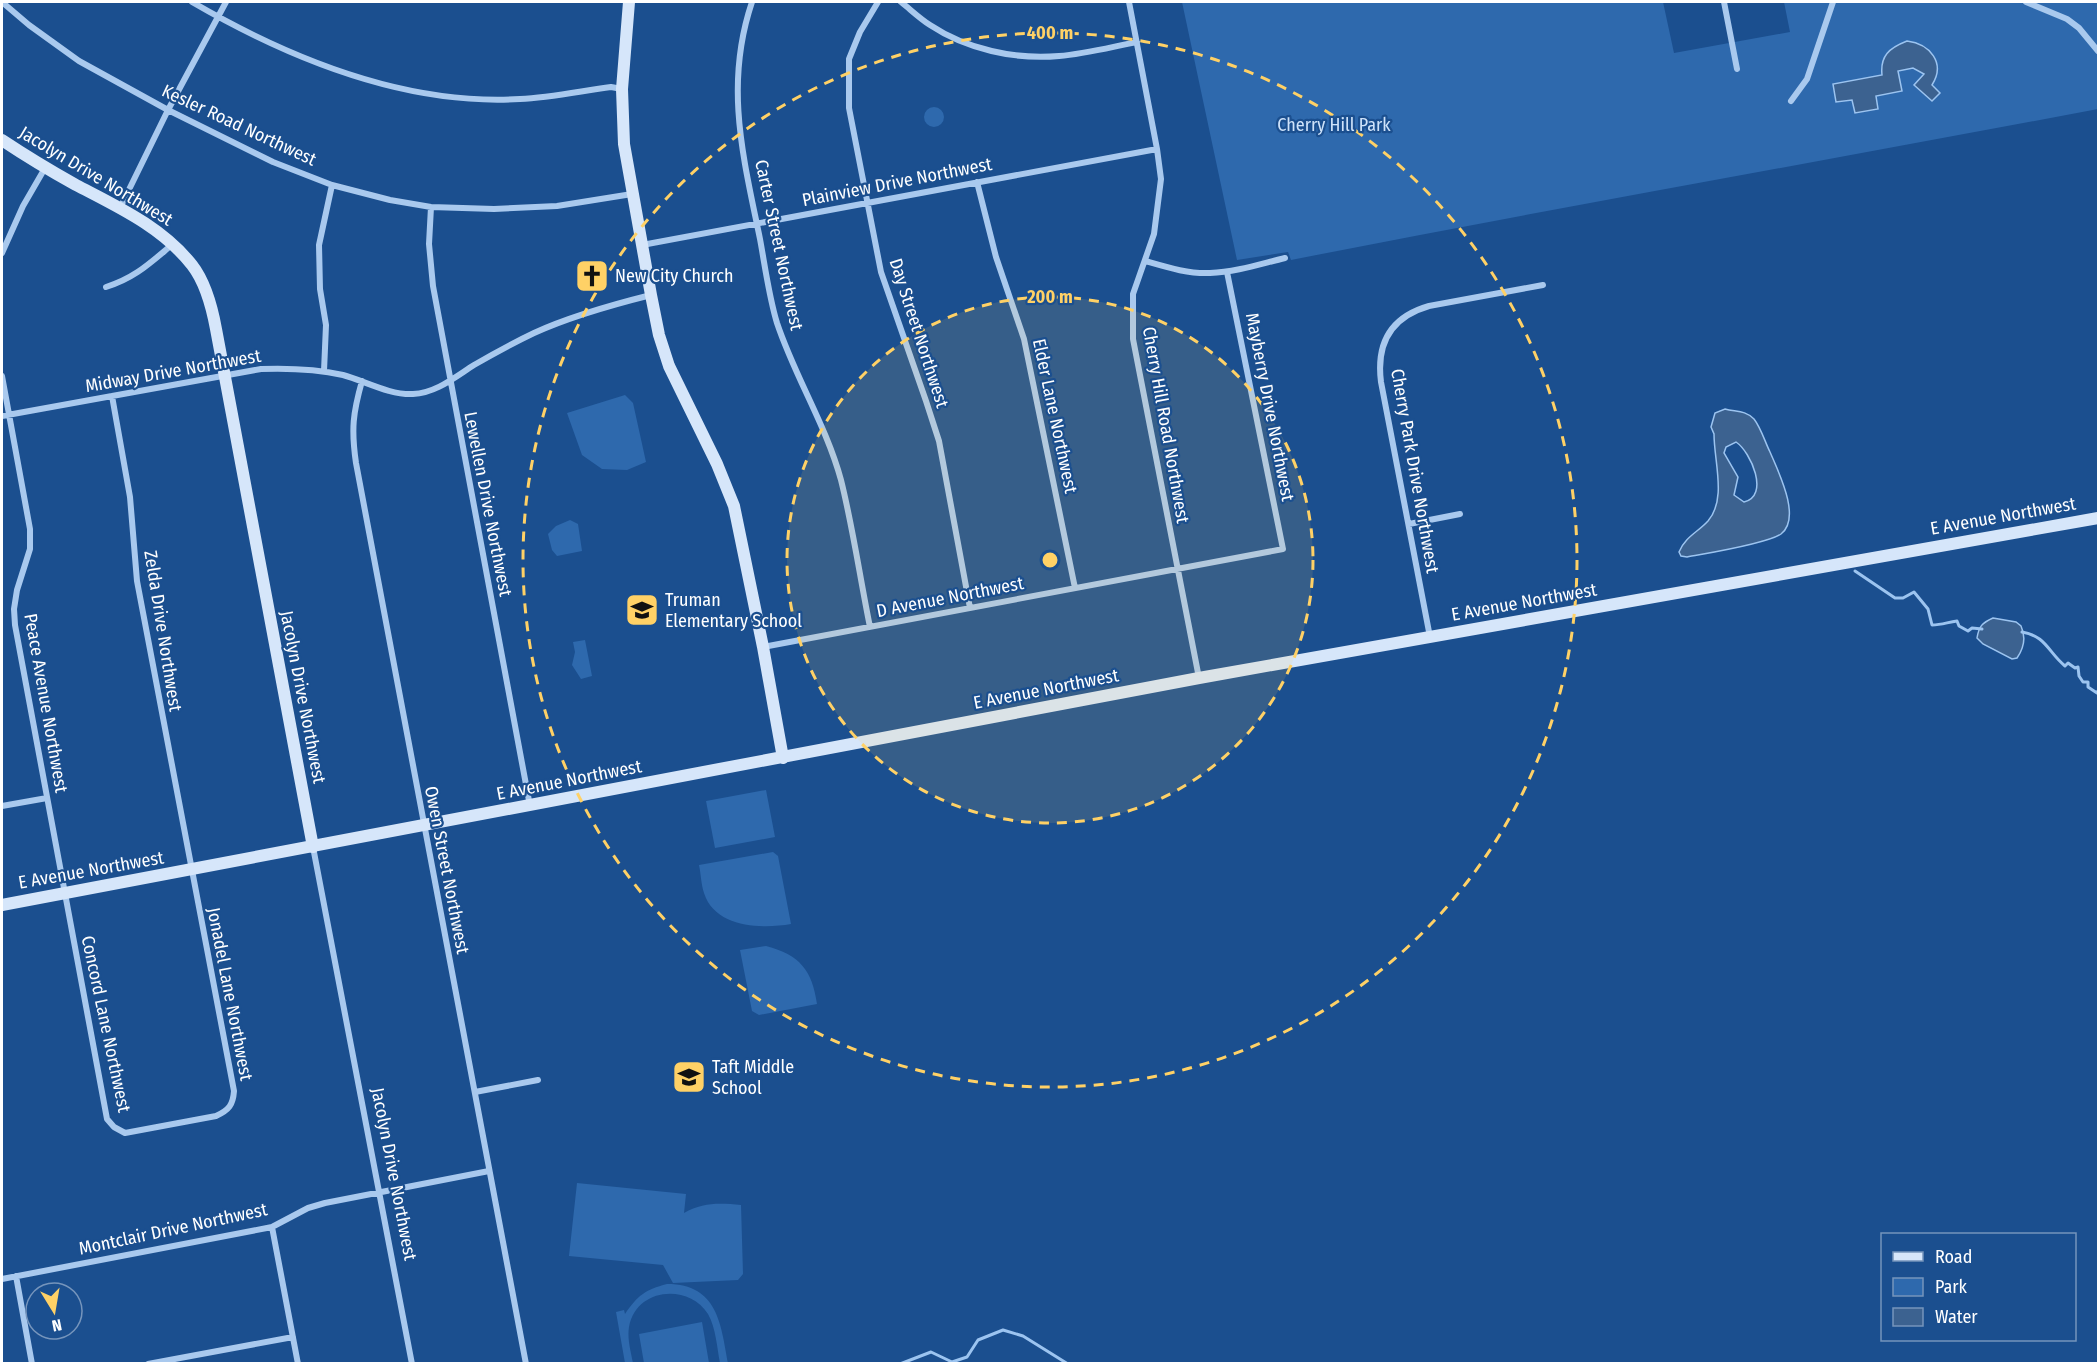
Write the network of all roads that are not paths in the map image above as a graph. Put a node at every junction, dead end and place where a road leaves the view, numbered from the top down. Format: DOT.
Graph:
graph roads {
  1 [pos="2,2"];
  2 [pos="192,2"];
  3 [pos="226,2"];
  4 [pos="629,2"];
  5 [pos="752,2"];
  6 [pos="878,2"];
  7 [pos="901,2"];
  8 [pos="1129,2"];
  9 [pos="1724,2"];
  10 [pos="1833,2"];
  11 [pos="2026,2"];
  12 [pos="218,17"];
  13 [pos="1137,42"];
  14 [pos="2098,51"];
  15 [pos="1737,69"];
  16 [pos="622,89"];
  17 [pos="1791,101"];
  18 [pos="168,110"];
  19 [pos="2,140"];
  20 [pos="1157,149"];
  21 [pos="45,168"];
  22 [pos="977,182"];
  23 [pos="332,185"];
  24 [pos="632,194"];
  25 [pos="867,203"];
  26 [pos="431,207"];
  27 [pos="120,209"];
  28 [pos="757,223"];
  29 [pos="173,244"];
  30 [pos="642,245"];
  31 [pos="2,253"];
  32 [pos="1285,258"];
  33 [pos="1145,261"];
  34 [pos="1227,272"];
  35 [pos="1543,285"];
  36 [pos="106,287"];
  37 [pos="651,295"];
  38 [pos="324,371"];
  39 [pos="225,375"];
  40 [pos="2,376"];
  41 [pos="362,381"];
  42 [pos="450,381"];
  43 [pos="112,396"];
  44 [pos="5,416"];
  45 [pos="1460,514"];
  46 [pos="2098,518"];
  47 [pos="1409,524"];
  48 [pos="1283,549"];
  49 [pos="1178,569"];
  50 [pos="1075,588"];
  51 [pos="970,608"];
  52 [pos="870,627"];
  53 [pos="1430,637"];
  54 [pos="763,647"];
  55 [pos="1199,678"];
  56 [pos="783,758"];
  57 [pos="47,798"];
  58 [pos="2,806"];
  59 [pos="530,806"];
  60 [pos="423,826"];
  61 [pos="313,847"];
  62 [pos="191,870"];
  63 [pos="64,893"];
  64 [pos="2,905"];
  65 [pos="538,1080"];
  66 [pos="475,1092"];
  67 [pos="216,1116"];
  68 [pos="489,1171"];
  69 [pos="379,1193"];
  70 [pos="272,1227"];
  71 [pos="16,1276"];
  72 [pos="2,1279"];
  73 [pos="293,1337"];
  74 [pos="32,1364"];
  75 [pos="148,1364"];
  76 [pos="298,1364"];
  77 [pos="412,1364"];
  78 [pos="526,1364"];
  1 -- 18 [label="street, Kesler Road Northwest"];
  2 -- 12 [label="street"];
  3 -- 12 [label="street"];
  4 -- 16 [label="street"];
  5 -- 28 [label="street, Carter Street Northwest"];
  6 -- 25 [label="street, Day Street Northwest"];
  7 -- 13 [label="street"];
  8 -- 13 [label="street, Cherry Hill Road Northwest"];
  9 -- 15 [label="street"];
  10 -- 17 [label="street"];
  11 -- 14 [label="street"];
  12 -- 16 [label="street"];
  12 -- 18 [label="street"];
  13 -- 20 [label="street, Cherry Hill Road Northwest"];
  16 -- 24 [label="street"];
  18 -- 23 [label="street, Kesler Road Northwest"];
  18 -- 27 [label="street"];
  19 -- 21 [label="street, Jacolyn Drive Northwest"];
  20 -- 22 [label="street, Plainview Drive Northwest"];
  20 -- 33 [label="street, Cherry Hill Road Northwest"];
  21 -- 27 [label="street, Jacolyn Drive Northwest"];
  21 -- 31 [label="street"];
  22 -- 25 [label="street, Plainview Drive Northwest"];
  22 -- 50 [label="street, Elder Lane Northwest"];
  23 -- 26 [label="street, Kesler Road Northwest"];
  23 -- 38 [label="street"];
  24 -- 26 [label="street, Kesler Road Northwest"];
  24 -- 30 [label="street"];
  25 -- 28 [label="street, Plainview Drive Northwest"];
  25 -- 51 [label="street, Day Street Northwest"];
  26 -- 42 [label="street, Lewellen Drive Northwest"];
  27 -- 29 [label="street, Jacolyn Drive Northwest"];
  28 -- 30 [label="street, Plainview Drive Northwest"];
  28 -- 52 [label="street, Carter Street Northwest"];
  29 -- 36 [label="street"];
  29 -- 39 [label="street, Jacolyn Drive Northwest"];
  30 -- 37 [label="street"];
  32 -- 34 [label="street"];
  33 -- 34 [label="street"];
  33 -- 49 [label="street, Cherry Hill Road Northwest"];
  34 -- 48 [label="street, Mayberry Drive Northwest"];
  35 -- 47 [label="street, Cherry Park Drive Northwest"];
  37 -- 42 [label="street, Midway Drive Northwest"];
  37 -- 54 [label="street"];
  38 -- 39 [label="street, Midway Drive Northwest"];
  38 -- 41 [label="street, Midway Drive Northwest"];
  39 -- 43 [label="street, Midway Drive Northwest"];
  39 -- 61 [label="street, Jacolyn Drive Northwest"];
  40 -- 44 [label="street, Peace Avenue Northwest"];
  41 -- 42 [label="street, Midway Drive Northwest"];
  41 -- 60 [label="street, Owen Street Northwest"];
  42 -- 59 [label="street, Lewellen Drive Northwest"];
  43 -- 44 [label="street, Midway Drive Northwest"];
  43 -- 62 [label="street, Zelda Drive Northwest"];
  44 -- 57 [label="street, Peace Avenue Northwest"];
  45 -- 47 [label="street"];
  46 -- 53 [label="street, E Avenue Northwest"];
  47 -- 53 [label="street, Cherry Park Drive Northwest"];
  48 -- 49 [label="street, D Avenue Northwest"];
  49 -- 50 [label="street, D Avenue Northwest"];
  49 -- 55 [label="street, Cherry Hill Road Northwest"];
  50 -- 51 [label="street, D Avenue Northwest"];
  51 -- 52 [label="street, D Avenue Northwest"];
  52 -- 54 [label="street, D Avenue Northwest"];
  53 -- 55 [label="street, E Avenue Northwest"];
  54 -- 56 [label="street"];
  55 -- 56 [label="street, E Avenue Northwest"];
  56 -- 59 [label="street, E Avenue Northwest"];
  57 -- 58 [label="street"];
  57 -- 63 [label="street, Peace Avenue Northwest"];
  59 -- 60 [label="street, E Avenue Northwest"];
  60 -- 61 [label="street, E Avenue Northwest"];
  60 -- 66 [label="street, Owen Street Northwest"];
  61 -- 62 [label="street, E Avenue Northwest"];
  61 -- 69 [label="street, Jacolyn Drive Northwest"];
  62 -- 63 [label="street, E Avenue Northwest"];
  62 -- 67 [label="street, Jonadel Lane Northwest"];
  63 -- 64 [label="street, E Avenue Northwest"];
  63 -- 67 [label="street, Concord Lane Northwest"];
  65 -- 66 [label="street"];
  66 -- 68 [label="street, Owen Street Northwest"];
  68 -- 69 [label="street, Montclair Drive Northwest"];
  68 -- 78 [label="street, Owen Street Northwest"];
  69 -- 70 [label="street, Montclair Drive Northwest"];
  69 -- 77 [label="street, Jacolyn Drive Northwest"];
  70 -- 71 [label="street, Montclair Drive Northwest"];
  70 -- 73 [label="street"];
  71 -- 72 [label="street, Montclair Drive Northwest"];
  71 -- 74 [label="street"];
  73 -- 75 [label="street"];
  73 -- 76 [label="street"];
}
